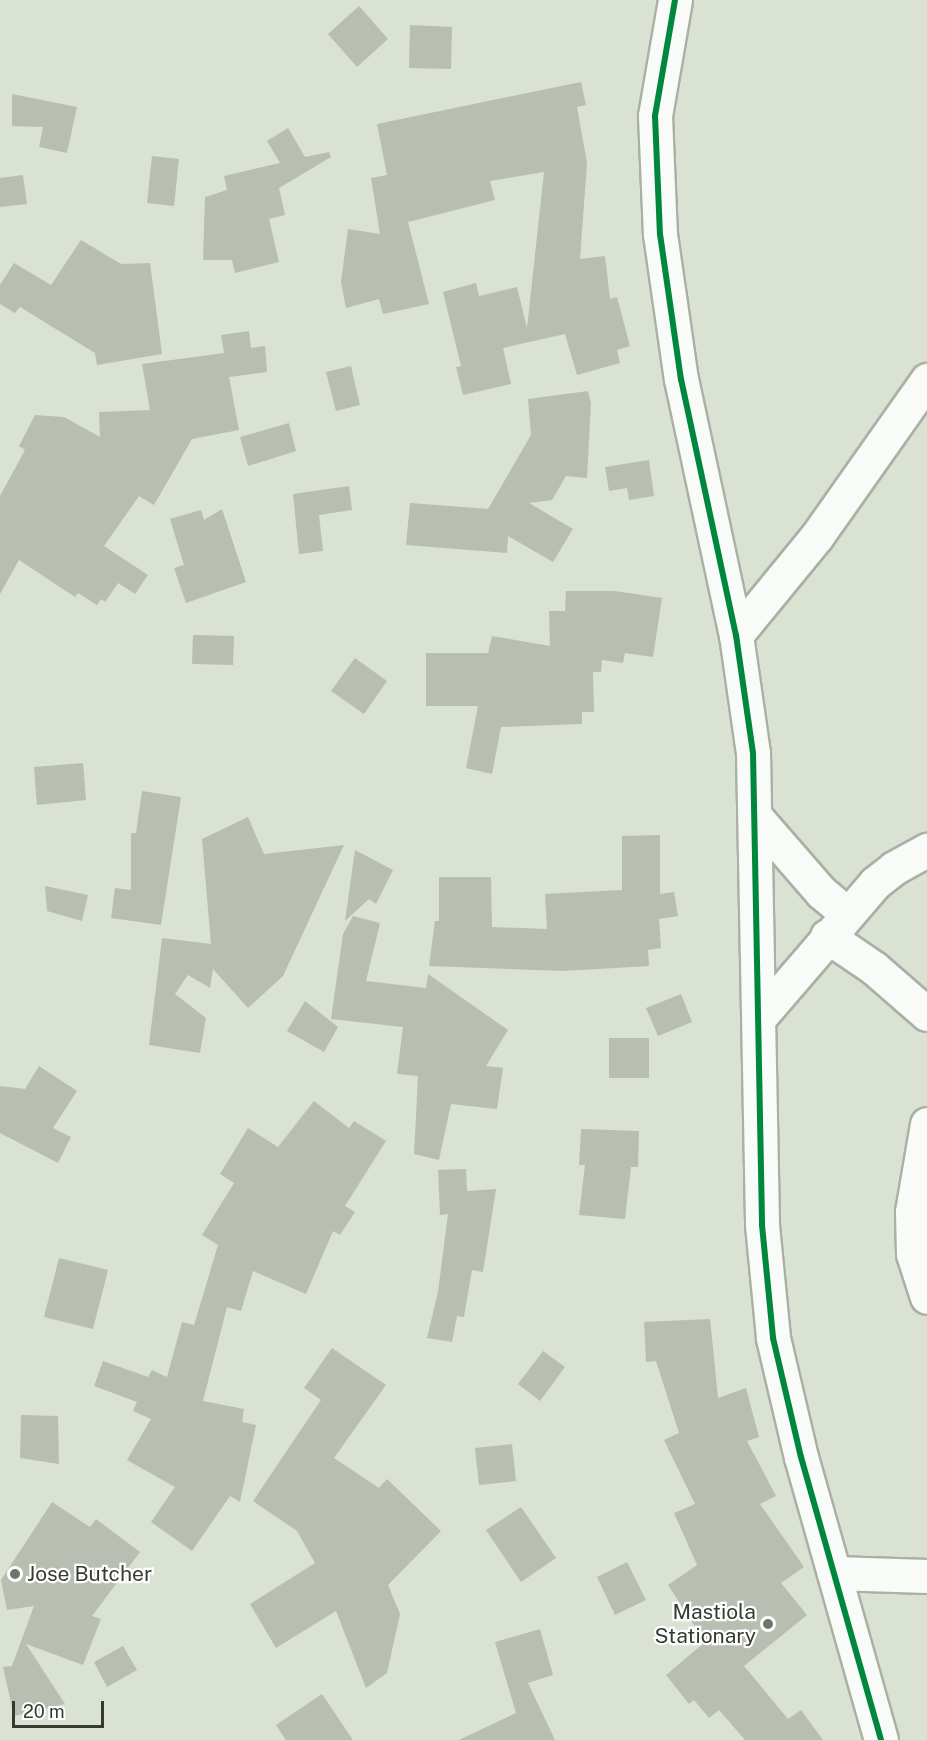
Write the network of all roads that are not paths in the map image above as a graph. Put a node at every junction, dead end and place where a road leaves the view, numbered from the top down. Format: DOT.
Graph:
graph roads {
  1 [pos="675,0"];
  2 [pos="927,380"];
  3 [pos="736,635"];
  4 [pos="755,816"];
  5 [pos="927,850"];
  6 [pos="837,924"];
  7 [pos="927,1014"];
  8 [pos="759,1018"];
  9 [pos="927,1124"];
  10 [pos="927,1298"];
  11 [pos="834,1573"];
  12 [pos="927,1576"];
  13 [pos="881,1740"];
  1 -- 3 [label="street"];
  2 -- 3 [label="street"];
  3 -- 4 [label="street"];
  4 -- 6 [label="street"];
  4 -- 8 [label="street"];
  5 -- 6 [label="street"];
  6 -- 7 [label="street"];
  6 -- 8 [label="street"];
  8 -- 11 [label="street"];
  9 -- 10 [label="street"];
  11 -- 12 [label="street"];
  11 -- 13 [label="street"];
}
